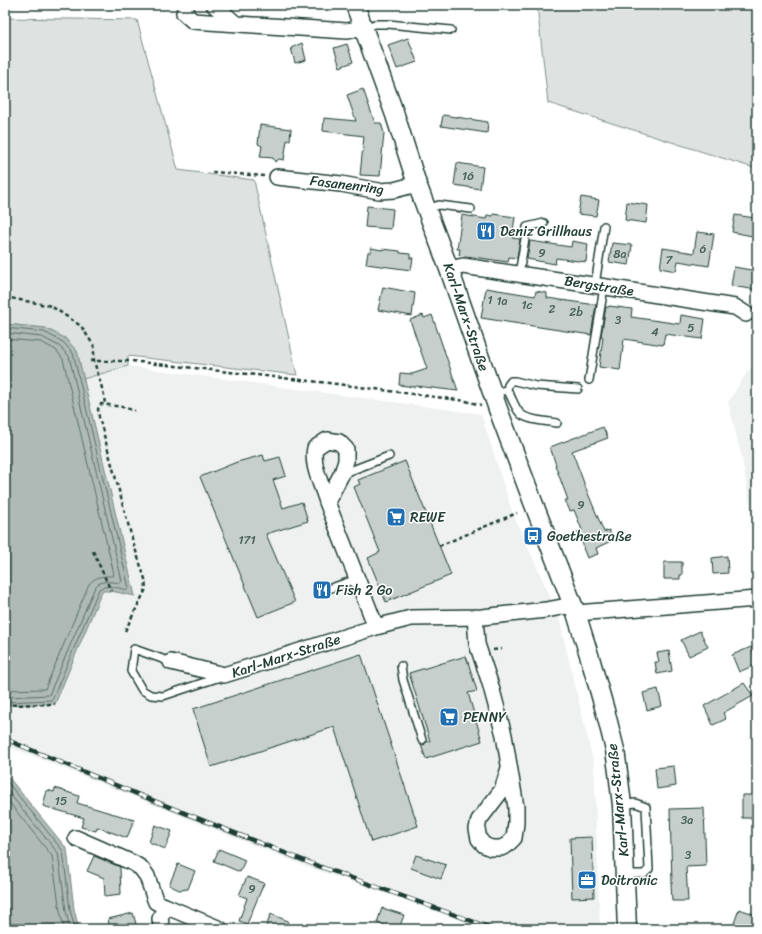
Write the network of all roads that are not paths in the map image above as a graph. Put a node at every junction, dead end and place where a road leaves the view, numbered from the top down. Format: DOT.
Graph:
graph roads {
  1 [pos="186,5"];
  2 [pos="214,5"];
  3 [pos="355,5"];
  4 [pos="236,24"];
  5 [pos="364,28"];
  6 [pos="451,30"];
  7 [pos="277,177"];
  8 [pos="417,184"];
  9 [pos="426,209"];
  10 [pos="470,209"];
  11 [pos="544,223"];
  12 [pos="604,226"];
  13 [pos="449,269"];
  14 [pos="520,274"];
  15 [pos="600,286"];
  16 [pos="746,314"];
  17 [pos="589,380"];
  18 [pos="578,389"];
  19 [pos="494,396"];
  20 [pos="557,422"];
  21 [pos="389,456"];
  22 [pos="342,474"];
  23 [pos="327,502"];
  24 [pos="358,578"];
  25 [pos="331,588"];
  26 [pos="757,599"];
  27 [pos="574,609"];
  28 [pos="476,617"];
  29 [pos="376,627"];
  30 [pos="171,662"];
  31 [pos="401,666"];
  32 [pos="224,676"];
  33 [pos="422,740"];
  34 [pos="509,768"];
  35 [pos="622,804"];
  36 [pos="76,838"];
  37 [pos="625,874"];
  38 [pos="165,906"];
  39 [pos="199,925"];
  40 [pos="162,929"];
  41 [pos="220,929"];
  42 [pos="627,929"];
  1 -- 4 [label="street"];
  2 -- 4 [label="street"];
  3 -- 5 [label="street, Karl-Marx-Straße"];
  4 -- 5 [label="street"];
  5 -- 6 [label="lane"];
  5 -- 8 [label="street, Karl-Marx-Straße"];
  7 -- 8 [label="street, Fasanenring"];
  8 -- 9 [label="street, Karl-Marx-Straße"];
  9 -- 10 [label="lane"];
  9 -- 13 [label="street, Karl-Marx-Straße"];
  11 -- 14 [label="lane"];
  12 -- 15 [label="lane"];
  13 -- 14 [label="street, Bergstraße"];
  13 -- 19 [label="street, Karl-Marx-Straße"];
  14 -- 15 [label="street, Bergstraße"];
  15 -- 16 [label="street, Bergstraße"];
  15 -- 17 [label="lane"];
  18 -- 19 [label="lane"];
  19 -- 20 [label="lane"];
  19 -- 27 [label="street, Karl-Marx-Straße"];
  21 -- 22 [label="lane"];
  22 -- 23 [label="street"];
  22 -- 23 [label="street"];
  23 -- 24 [label="street"];
  24 -- 25 [label="lane"];
  24 -- 29 [label="street"];
  26 -- 27 [label="street"];
  27 -- 28 [label="street, Karl-Marx-Straße"];
  27 -- 35 [label="street, Karl-Marx-Straße"];
  28 -- 29 [label="street, Karl-Marx-Straße"];
  28 -- 34 [label="street"];
  29 -- 32 [label="street, Karl-Marx-Straße"];
  30 -- 32 [label="street, Karl-Marx-Straße"];
  30 -- 32 [label="lane"];
  31 -- 33 [label="lane"];
  34 -- 34 [label="street"];
  35 -- 37 [label="street, Karl-Marx-Straße"];
  35 -- 37 [label="lane"];
  36 -- 38 [label="street"];
  37 -- 42 [label="street, Karl-Marx-Straße"];
  38 -- 39 [label="street"];
  38 -- 40 [label="street"];
  39 -- 41 [label="street"];
}
